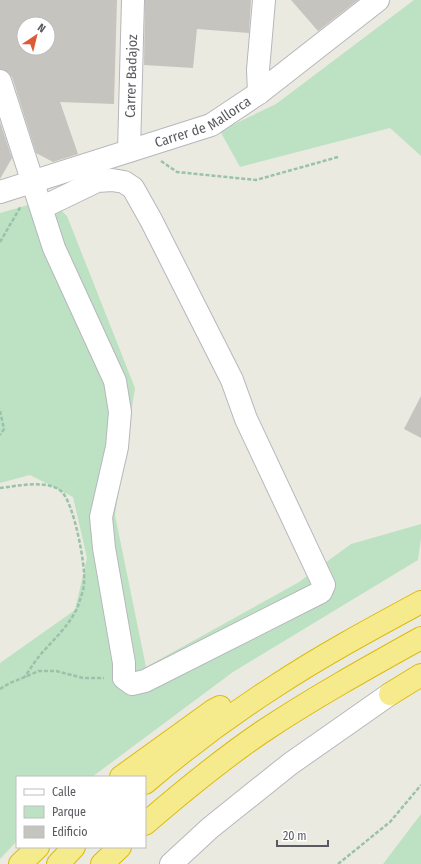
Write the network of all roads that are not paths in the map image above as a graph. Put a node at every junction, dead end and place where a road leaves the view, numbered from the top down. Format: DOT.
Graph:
graph roads {
  1 [pos="133,0"];
  2 [pos="264,0"];
  3 [pos="378,0"];
  4 [pos="0,81"];
  5 [pos="259,93"];
  6 [pos="129,151"];
  7 [pos="33,182"];
  8 [pos="0,192"];
  9 [pos="32,206"];
  10 [pos="421,602"];
  11 [pos="421,638"];
  12 [pos="421,675"];
  13 [pos="274,687"];
  14 [pos="390,694"];
  15 [pos="122,776"];
  16 [pos="146,782"];
  17 [pos="146,823"];
  18 [pos="37,848"];
  19 [pos="73,848"];
  20 [pos="119,848"];
  21 [pos="20,864"];
  22 [pos="58,864"];
  23 [pos="102,864"];
  24 [pos="171,864"];
  1 -- 6 [label="street, Carrer Badajoz"];
  2 -- 5 [label="street"];
  3 -- 5 [label="street, Carrer de Mallorca"];
  4 -- 7 [label="street"];
  5 -- 6 [label="street, Carrer de Mallorca"];
  6 -- 7 [label="street, Carrer de Mallorca"];
  7 -- 8 [label="street, Carrer de Mallorca"];
  7 -- 9 [label="street"];
  9 -- 9 [label="street"];
  10 -- 13 [label="highway"];
  11 -- 17 [label="highway"];
  12 -- 14 [label="highway"];
  13 -- 15 [label="highway"];
  13 -- 16 [label="highway"];
  14 -- 24 [label="street"];
  18 -- 21 [label="highway"];
  19 -- 22 [label="highway"];
  20 -- 23 [label="highway"];
}
